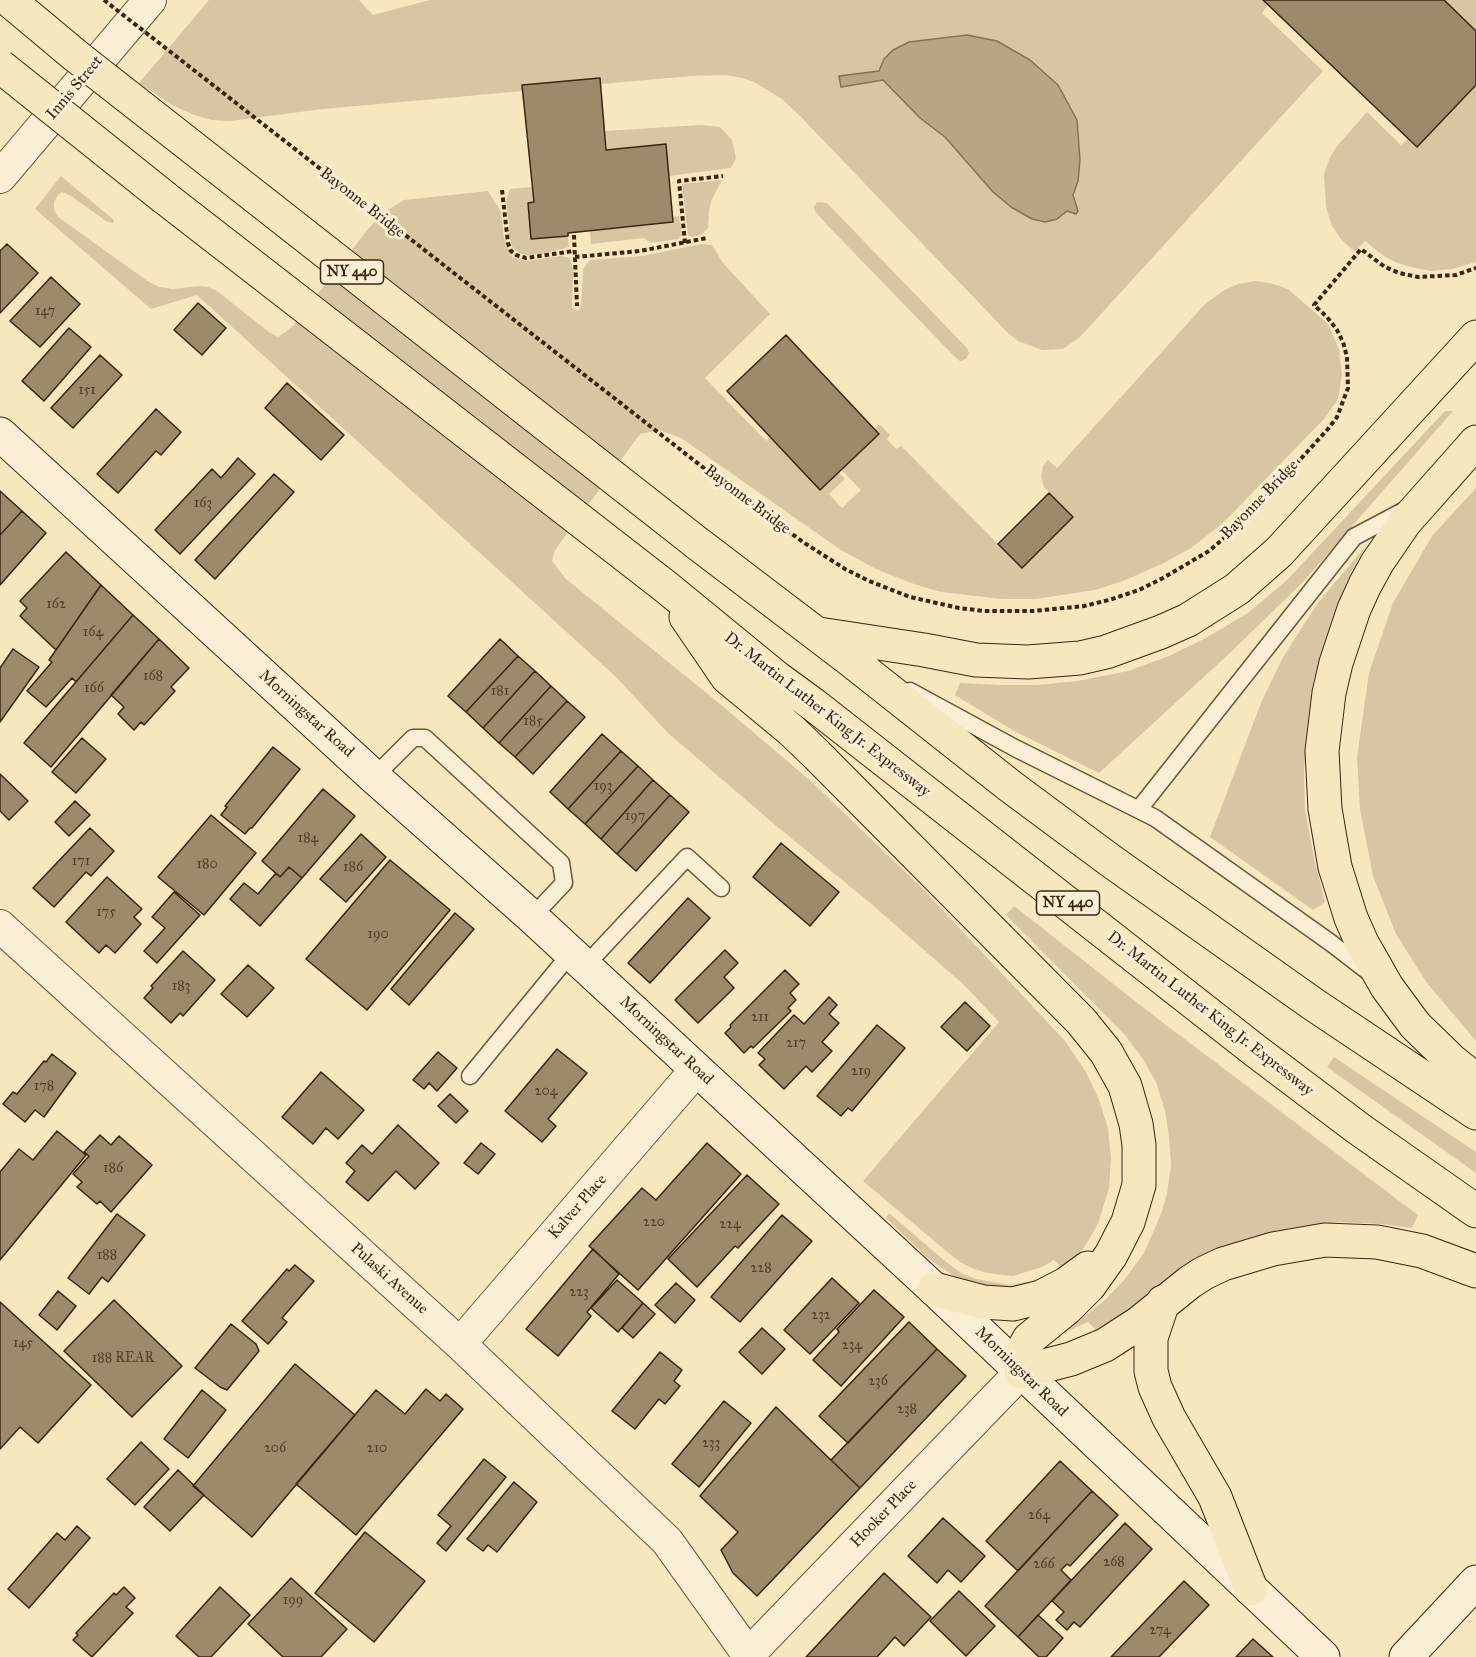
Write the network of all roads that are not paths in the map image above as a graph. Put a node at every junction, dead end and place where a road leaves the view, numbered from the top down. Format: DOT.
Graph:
graph roads {
  1 [pos="9,0"];
  2 [pos="148,0"];
  3 [pos="0,66"];
  4 [pos="0,177"];
  5 [pos="1476,337"];
  6 [pos="0,434"];
  7 [pos="1476,442"];
  8 [pos="1423,501"];
  9 [pos="666,587"];
  10 [pos="813,633"];
  11 [pos="848,658"];
  12 [pos="374,777"];
  13 [pos="1139,809"];
  14 [pos="721,888"];
  15 [pos="532,917"];
  16 [pos="0,926"];
  17 [pos="578,959"];
  18 [pos="1387,987"];
  19 [pos="696,1070"];
  20 [pos="470,1076"];
  21 [pos="1476,1080"];
  22 [pos="1476,1113"];
  23 [pos="1476,1211"];
  24 [pos="1121,1238"];
  25 [pos="1476,1271"];
  26 [pos="934,1289"];
  27 [pos="1163,1302"];
  28 [pos="460,1344"];
  29 [pos="1021,1372"];
  30 [pos="1476,1582"];
  31 [pos="1251,1589"];
  32 [pos="749,1656"];
  33 [pos="1323,1657"];
  34 [pos="1406,1657"];
  1 -- 10 [label="highway, NY 440, bridge"];
  2 -- 4 [label="street, Innis Street"];
  3 -- 9 [label="highway, NY 440, bridge"];
  5 -- 10 [label="highway"];
  6 -- 12 [label="street, Morningstar Road"];
  7 -- 8 [label="highway"];
  8 -- 13 [label="lane"];
  8 -- 18 [label="highway"];
  9 -- 23 [label="highway, Dr. Martin Luther King Jr. Expressway / NY 440"];
  9 -- 24 [label="highway"];
  10 -- 11 [label="highway, NY 440"];
  11 -- 13 [label="lane"];
  11 -- 22 [label="highway, NY 440"];
  12 -- 15 [label="street, Morningstar Road"];
  12 -- 15 [label="lane"];
  13 -- 18 [label="lane"];
  14 -- 17 [label="lane"];
  15 -- 17 [label="street, Morningstar Road"];
  16 -- 28 [label="street, Pulaski Avenue"];
  17 -- 19 [label="street, Morningstar Road"];
  17 -- 20 [label="lane"];
  18 -- 21 [label="highway"];
  19 -- 26 [label="street, Morningstar Road"];
  19 -- 28 [label="street, Kalver Place"];
  24 -- 26 [label="highway"];
  24 -- 29 [label="highway"];
  25 -- 27 [label="highway"];
  26 -- 29 [label="street, Morningstar Road"];
  27 -- 29 [label="highway"];
  27 -- 31 [label="highway"];
  28 -- 32 [label="street, Pulaski Avenue"];
  29 -- 31 [label="street, Morningstar Road"];
  29 -- 32 [label="street, Hooker Place"];
  30 -- 34 [label="street"];
  31 -- 33 [label="street, Morningstar Road"];
}
